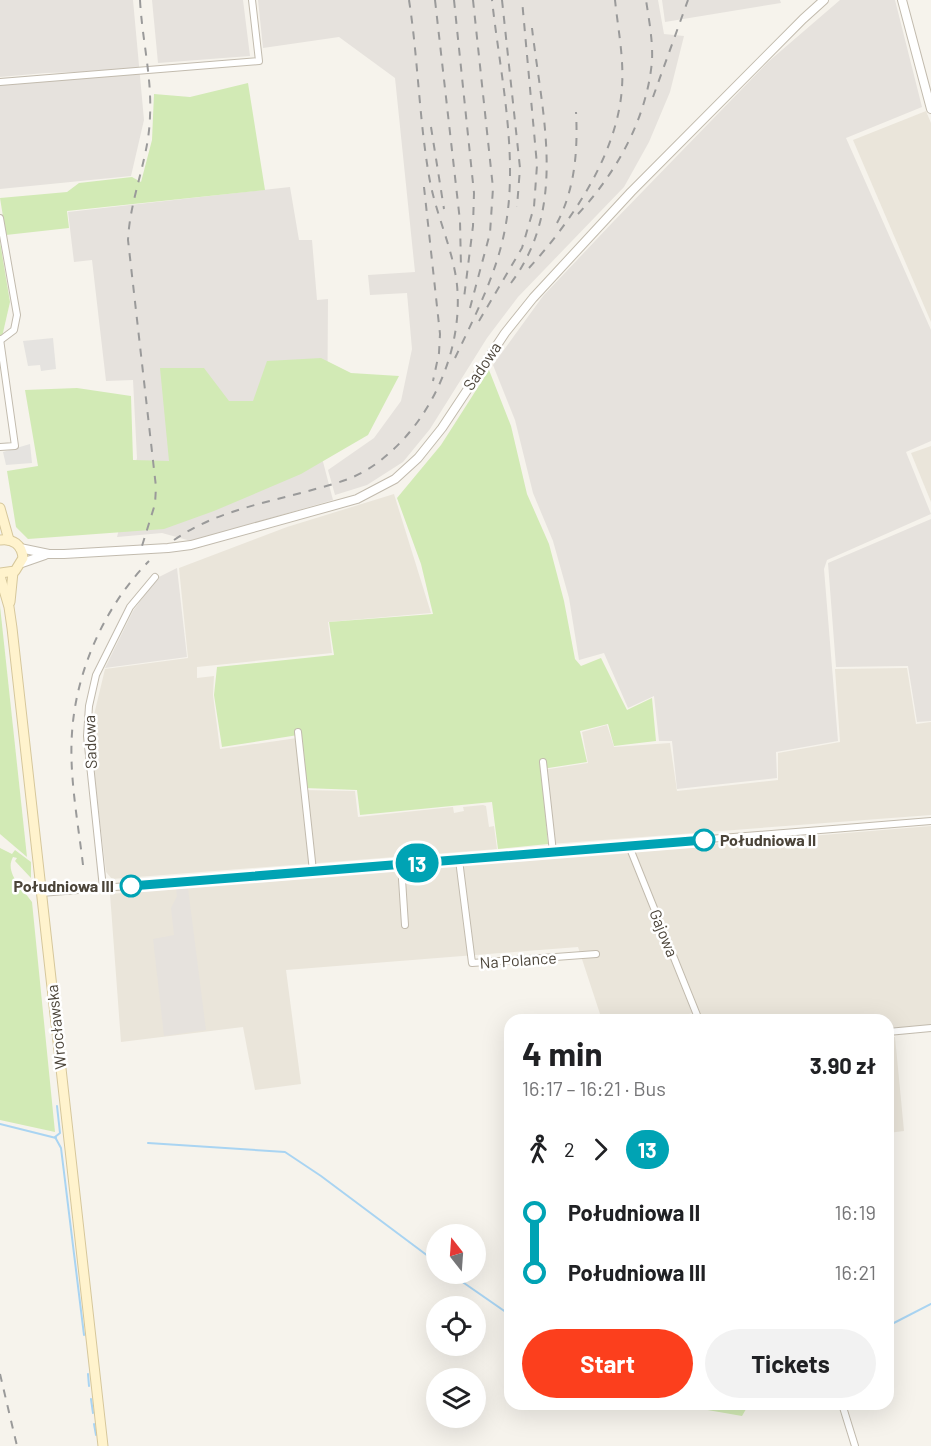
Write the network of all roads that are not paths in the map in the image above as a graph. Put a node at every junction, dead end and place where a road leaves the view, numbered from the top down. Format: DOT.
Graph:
graph roads {
  1 [pos="252,0"];
  2 [pos="824,0"];
  3 [pos="902,0"];
  4 [pos="0,82"];
  5 [pos="931,108"];
  6 [pos="0,218"];
  7 [pos="1,339"];
  8 [pos="0,447"];
  9 [pos="0,508"];
  10 [pos="5,540"];
  11 [pos="20,548"];
  12 [pos="49,554"];
  13 [pos="22,563"];
  14 [pos="13,572"];
  15 [pos="0,574"];
  16 [pos="155,577"];
  17 [pos="9,607"];
  18 [pos="298,732"];
  19 [pos="543,762"];
  20 [pos="931,821"];
  21 [pos="629,846"];
  22 [pos="553,852"];
  23 [pos="459,860"];
  24 [pos="401,864"];
  25 [pos="313,871"];
  26 [pos="103,888"];
  27 [pos="43,893"];
  28 [pos="405,925"];
  29 [pos="596,954"];
  30 [pos="697,1014"];
  31 [pos="931,1028"];
  32 [pos="894,1031"];
  33 [pos="844,1410"];
  34 [pos="103,1446"];
  35 [pos="855,1446"];
  1 -- 4 [label="street"];
  2 -- 12 [label="street, Sadowa"];
  3 -- 5 [label="street"];
  6 -- 7 [label="street"];
  7 -- 8 [label="street"];
  9 -- 10 [label="main road"];
  10 -- 11 [label="main road"];
  11 -- 12 [label="street, Sadowa"];
  11 -- 13 [label="main road"];
  12 -- 13 [label="street, Sadowa"];
  13 -- 14 [label="main road"];
  14 -- 15 [label="main road"];
  14 -- 17 [label="main road, Wrocławska"];
  15 -- 17 [label="main road, Wrocławska"];
  16 -- 26 [label="street, Sadowa"];
  17 -- 27 [label="main road, Wrocławska"];
  18 -- 25 [label="street"];
  19 -- 22 [label="street"];
  20 -- 21 [label="street"];
  21 -- 22 [label="street"];
  21 -- 30 [label="street, Gajowa"];
  22 -- 23 [label="street"];
  23 -- 24 [label="street"];
  23 -- 29 [label="street, Na Polance"];
  24 -- 25 [label="street"];
  24 -- 28 [label="street"];
  25 -- 26 [label="street"];
  26 -- 27 [label="street"];
  27 -- 34 [label="main road, Wrocławska"];
  31 -- 32 [label="street"];
  33 -- 35 [label="street"];
}
